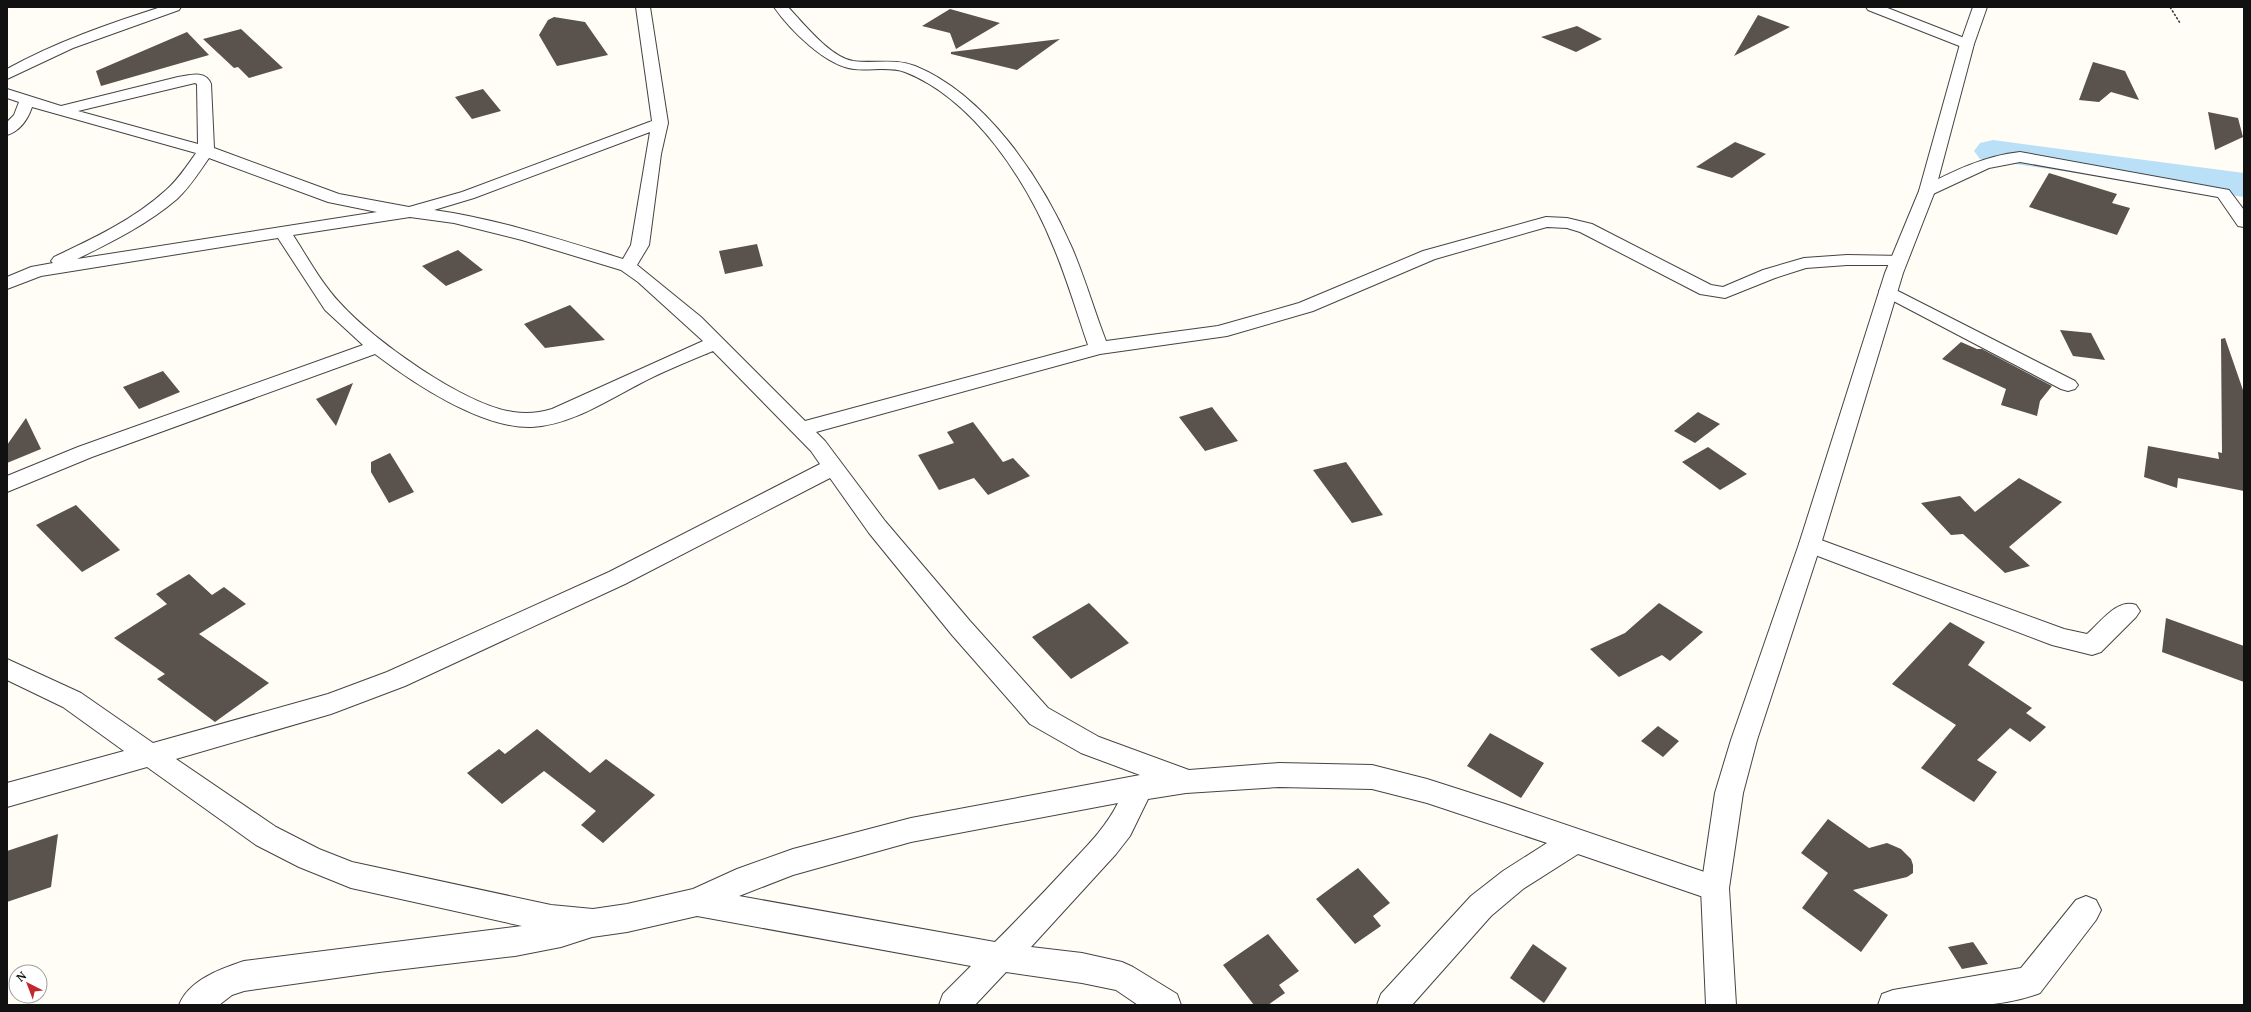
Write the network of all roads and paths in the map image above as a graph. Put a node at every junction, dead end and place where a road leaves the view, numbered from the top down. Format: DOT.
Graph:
graph roads {
  1 [pos="174,7"];
  2 [pos="643,7"];
  3 [pos="781,7"];
  4 [pos="1873,7"];
  5 [pos="1980,7"];
  6 [pos="2170,7"];
  7 [pos="2180,24"];
  8 [pos="1967,44"];
  9 [pos="7,75"];
  10 [pos="7,93"];
  11 [pos="27,101"];
  12 [pos="63,111"];
  13 [pos="660,124"];
  14 [pos="7,130"];
  15 [pos="206,151"];
  16 [pos="1927,191"];
  17 [pos="2223,193"];
  18 [pos="2244,196"];
  19 [pos="409,212"];
  20 [pos="2244,222"];
  21 [pos="283,233"];
  22 [pos="1898,260"];
  23 [pos="627,266"];
  24 [pos="37,271"];
  25 [pos="7,284"];
  26 [pos="1888,291"];
  27 [pos="716,343"];
  28 [pos="378,347"];
  29 [pos="1099,348"];
  30 [pos="2068,386"];
  31 [pos="801,429"];
  32 [pos="833,467"];
  33 [pos="7,484"];
  34 [pos="1810,544"];
  35 [pos="2128,611"];
  36 [pos="7,669"];
  37 [pos="149,754"];
  38 [pos="1190,782"];
  39 [pos="1140,787"];
  40 [pos="7,795"];
  41 [pos="1574,841"];
  42 [pos="1715,888"];
  43 [pos="697,902"];
  44 [pos="2086,910"];
  45 [pos="593,923"];
  46 [pos="1000,957"];
  47 [pos="194,1005"];
  48 [pos="954,1005"];
  49 [pos="1166,1005"];
  50 [pos="1392,1005"];
  51 [pos="1721,1005"];
  52 [pos="1893,1005"];
  1 -- 9 [label="street"];
  2 -- 13 [label="street"];
  3 -- 29 [label="street"];
  4 -- 8 [label="street"];
  5 -- 8 [label="street"];
  6 -- 7 [label="path"];
  8 -- 16 [label="street"];
  10 -- 11 [label="street"];
  11 -- 12 [label="street"];
  11 -- 14 [label="street"];
  12 -- 15 [label="street"];
  12 -- 15 [label="street"];
  13 -- 19 [label="street"];
  13 -- 23 [label="street"];
  15 -- 19 [label="street"];
  15 -- 24 [label="street"];
  16 -- 17 [label="street"];
  16 -- 22 [label="street"];
  17 -- 18 [label="street"];
  17 -- 20 [label="street"];
  19 -- 21 [label="street"];
  19 -- 23 [label="street"];
  21 -- 24 [label="street"];
  21 -- 28 [label="street"];
  22 -- 26 [label="street"];
  22 -- 29 [label="street"];
  23 -- 27 [label="street"];
  24 -- 25 [label="street"];
  26 -- 30 [label="street"];
  26 -- 34 [label="street"];
  27 -- 28 [label="street"];
  27 -- 31 [label="street"];
  28 -- 33 [label="street"];
  29 -- 31 [label="street"];
  31 -- 32 [label="street"];
  32 -- 37 [label="street"];
  32 -- 38 [label="street"];
  34 -- 35 [label="street"];
  34 -- 42 [label="street"];
  36 -- 37 [label="street"];
  37 -- 40 [label="street"];
  37 -- 45 [label="street"];
  38 -- 39 [label="street"];
  38 -- 41 [label="street"];
  39 -- 43 [label="street"];
  39 -- 46 [label="street"];
  41 -- 42 [label="street"];
  41 -- 50 [label="street"];
  42 -- 51 [label="street"];
  43 -- 45 [label="street"];
  43 -- 46 [label="street"];
  44 -- 52 [label="street"];
  45 -- 47 [label="street"];
  46 -- 48 [label="street"];
  46 -- 49 [label="street"];
}
